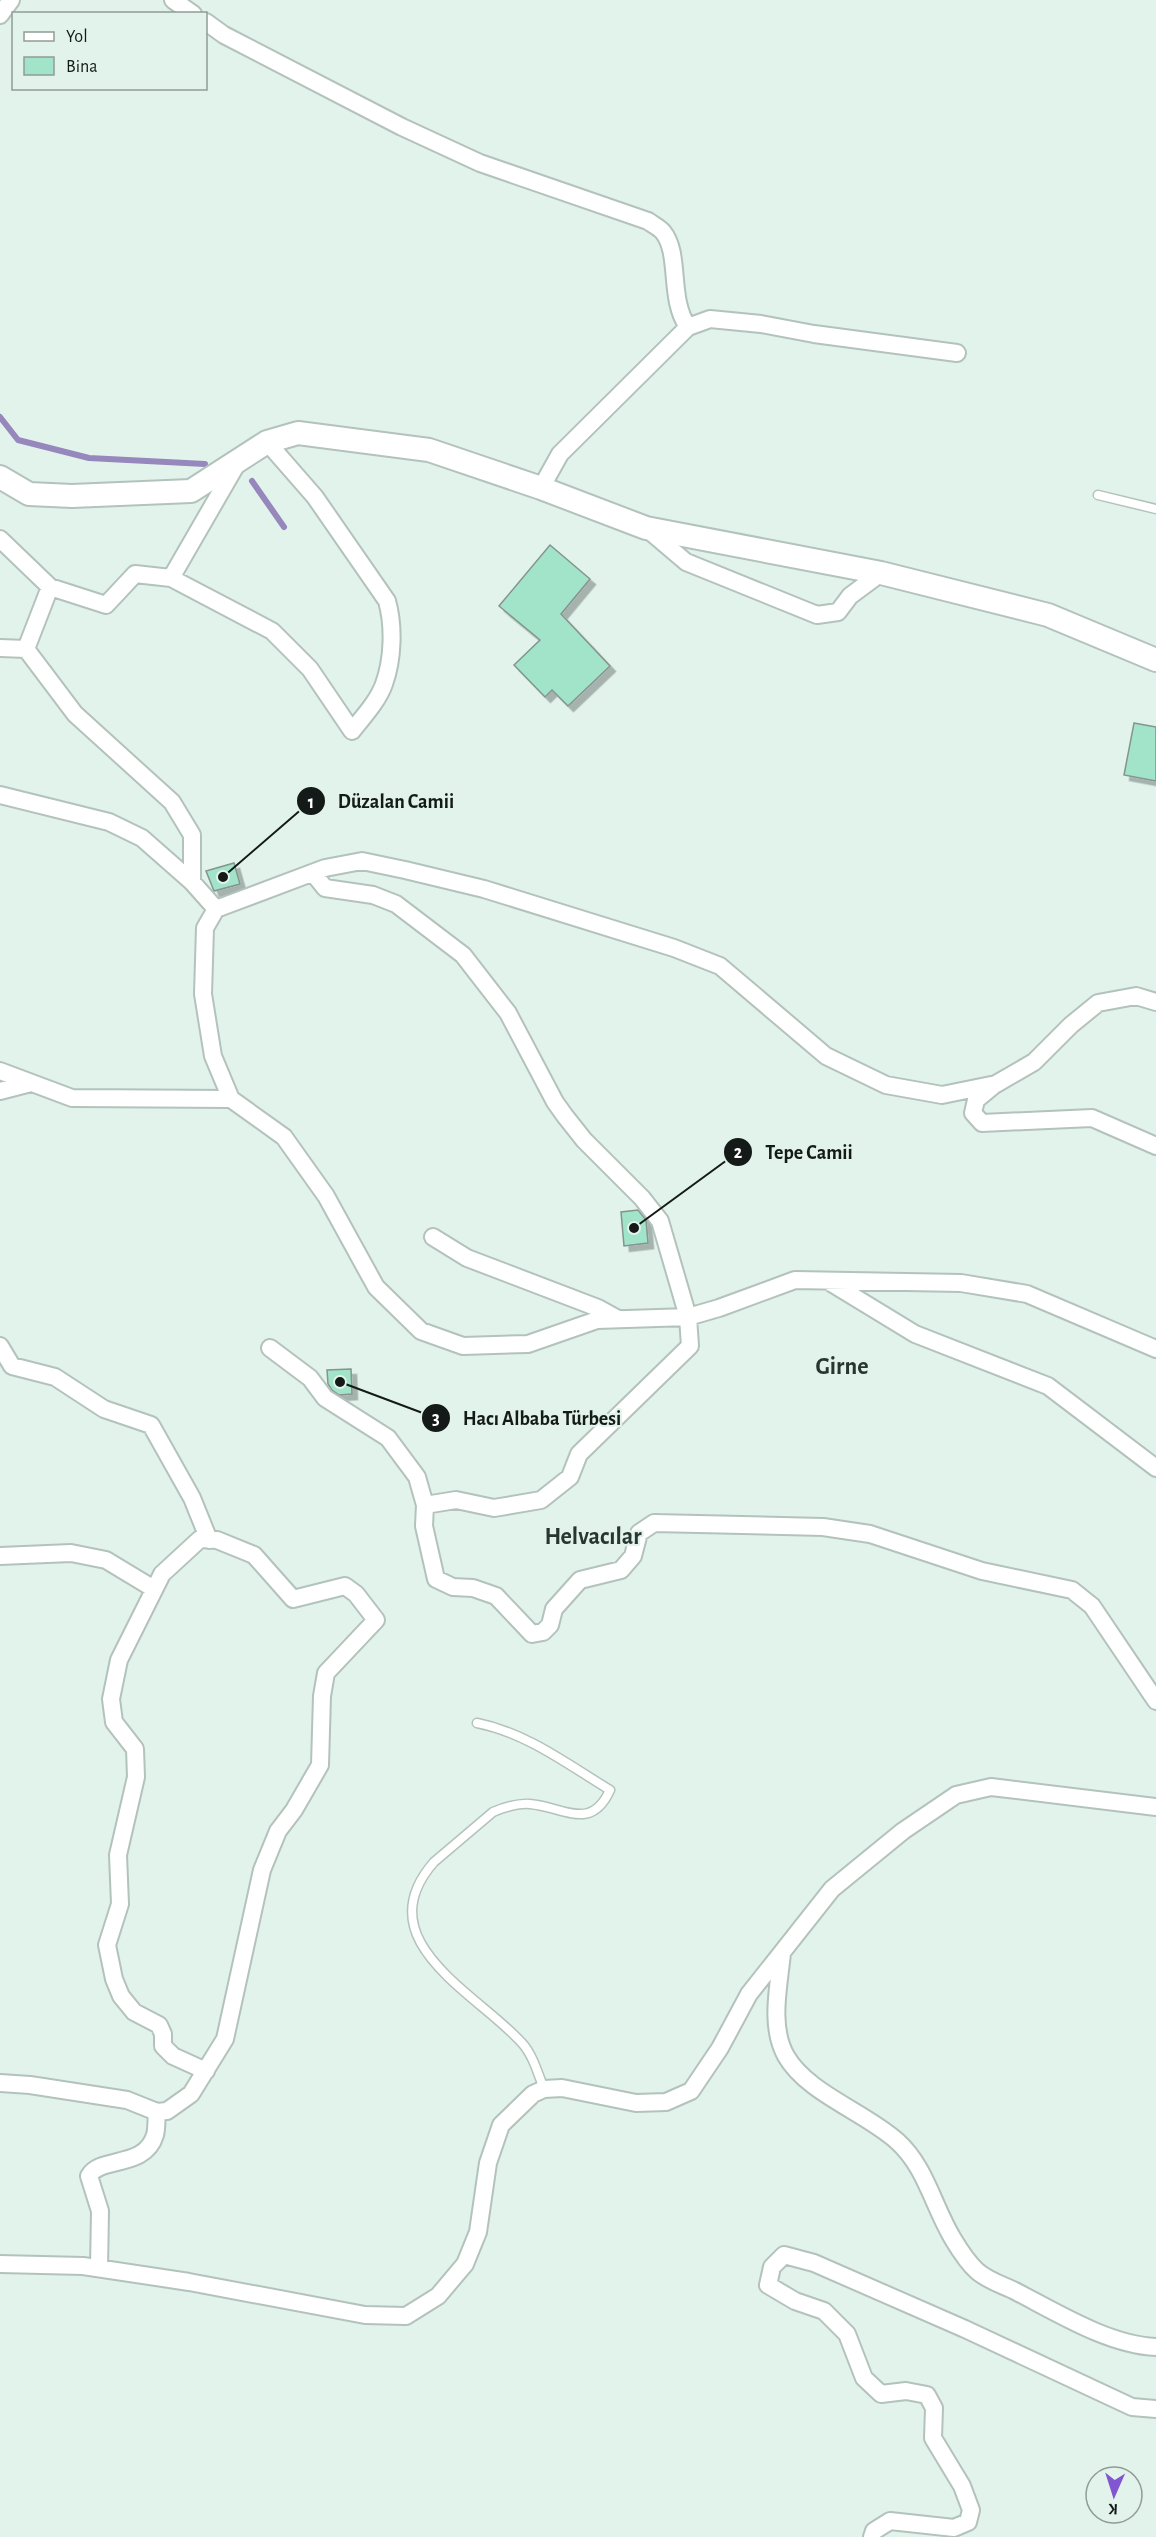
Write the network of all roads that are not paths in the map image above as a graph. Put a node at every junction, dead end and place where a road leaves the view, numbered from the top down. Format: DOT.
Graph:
graph roads {
  1 [pos="11,0"];
  2 [pos="173,0"];
  3 [pos="190,12"];
  4 [pos="0,15"];
  5 [pos="207,23"];
  6 [pos="688,327"];
  7 [pos="957,353"];
  8 [pos="267,442"];
  9 [pos="238,462"];
  10 [pos="0,477"];
  11 [pos="541,488"];
  12 [pos="1098,495"];
  13 [pos="1156,510"];
  14 [pos="646,528"];
  15 [pos="0,539"];
  16 [pos="881,573"];
  17 [pos="171,578"];
  18 [pos="50,587"];
  19 [pos="0,648"];
  20 [pos="26,649"];
  21 [pos="1156,660"];
  22 [pos="0,795"];
  23 [pos="313,873"];
  24 [pos="192,882"];
  25 [pos="216,909"];
  26 [pos="1156,1002"];
  27 [pos="0,1071"];
  28 [pos="31,1083"];
  29 [pos="996,1084"];
  30 [pos="1,1095"];
  31 [pos="231,1099"];
  32 [pos="1156,1146"];
  33 [pos="433,1237"];
  34 [pos="827,1280"];
  35 [pos="688,1317"];
  36 [pos="619,1319"];
  37 [pos="0,1346"];
  38 [pos="270,1348"];
  39 [pos="1156,1349"];
  40 [pos="1156,1468"];
  41 [pos="425,1505"];
  42 [pos="209,1540"];
  43 [pos="0,1556"];
  44 [pos="154,1589"];
  45 [pos="1156,1701"];
  46 [pos="477,1723"];
  47 [pos="1156,1807"];
  48 [pos="782,1953"];
  49 [pos="206,2071"];
  50 [pos="0,2083"];
  51 [pos="544,2089"];
  52 [pos="157,2112"];
  53 [pos="0,2264"];
  54 [pos="99,2268"];
  55 [pos="1156,2347"];
  56 [pos="1156,2409"];
  57 [pos="872,2537"];
  1 -- 4 [label="street"];
  2 -- 3 [label="street"];
  5 -- 6 [label="street"];
  6 -- 7 [label="street"];
  6 -- 11 [label="street"];
  8 -- 9 [label="street"];
  8 -- 11 [label="street"];
  8 -- 17 [label="street"];
  9 -- 10 [label="street"];
  9 -- 17 [label="street"];
  11 -- 14 [label="street"];
  12 -- 13 [label="lane"];
  14 -- 16 [label="street"];
  14 -- 16 [label="street"];
  15 -- 18 [label="street"];
  16 -- 21 [label="street"];
  17 -- 18 [label="street"];
  18 -- 20 [label="street"];
  19 -- 20 [label="street"];
  20 -- 24 [label="street"];
  22 -- 24 [label="street"];
  23 -- 25 [label="street"];
  23 -- 29 [label="street"];
  23 -- 35 [label="street"];
  24 -- 25 [label="street"];
  25 -- 31 [label="street"];
  26 -- 29 [label="street"];
  27 -- 28 [label="street"];
  28 -- 30 [label="street"];
  28 -- 31 [label="street"];
  29 -- 32 [label="street"];
  31 -- 36 [label="street"];
  33 -- 36 [label="street"];
  34 -- 35 [label="street"];
  34 -- 39 [label="street"];
  34 -- 40 [label="street"];
  35 -- 36 [label="street"];
  35 -- 41 [label="street"];
  37 -- 42 [label="street"];
  38 -- 41 [label="street"];
  41 -- 45 [label="street"];
  42 -- 44 [label="street"];
  42 -- 49 [label="street"];
  43 -- 44 [label="street"];
  44 -- 49 [label="street"];
  46 -- 51 [label="lane"];
  47 -- 48 [label="street"];
  48 -- 51 [label="street"];
  48 -- 55 [label="street"];
  49 -- 52 [label="street"];
  50 -- 52 [label="street"];
  51 -- 54 [label="street"];
  52 -- 54 [label="street"];
  53 -- 54 [label="street"];
  56 -- 57 [label="street"];
}
